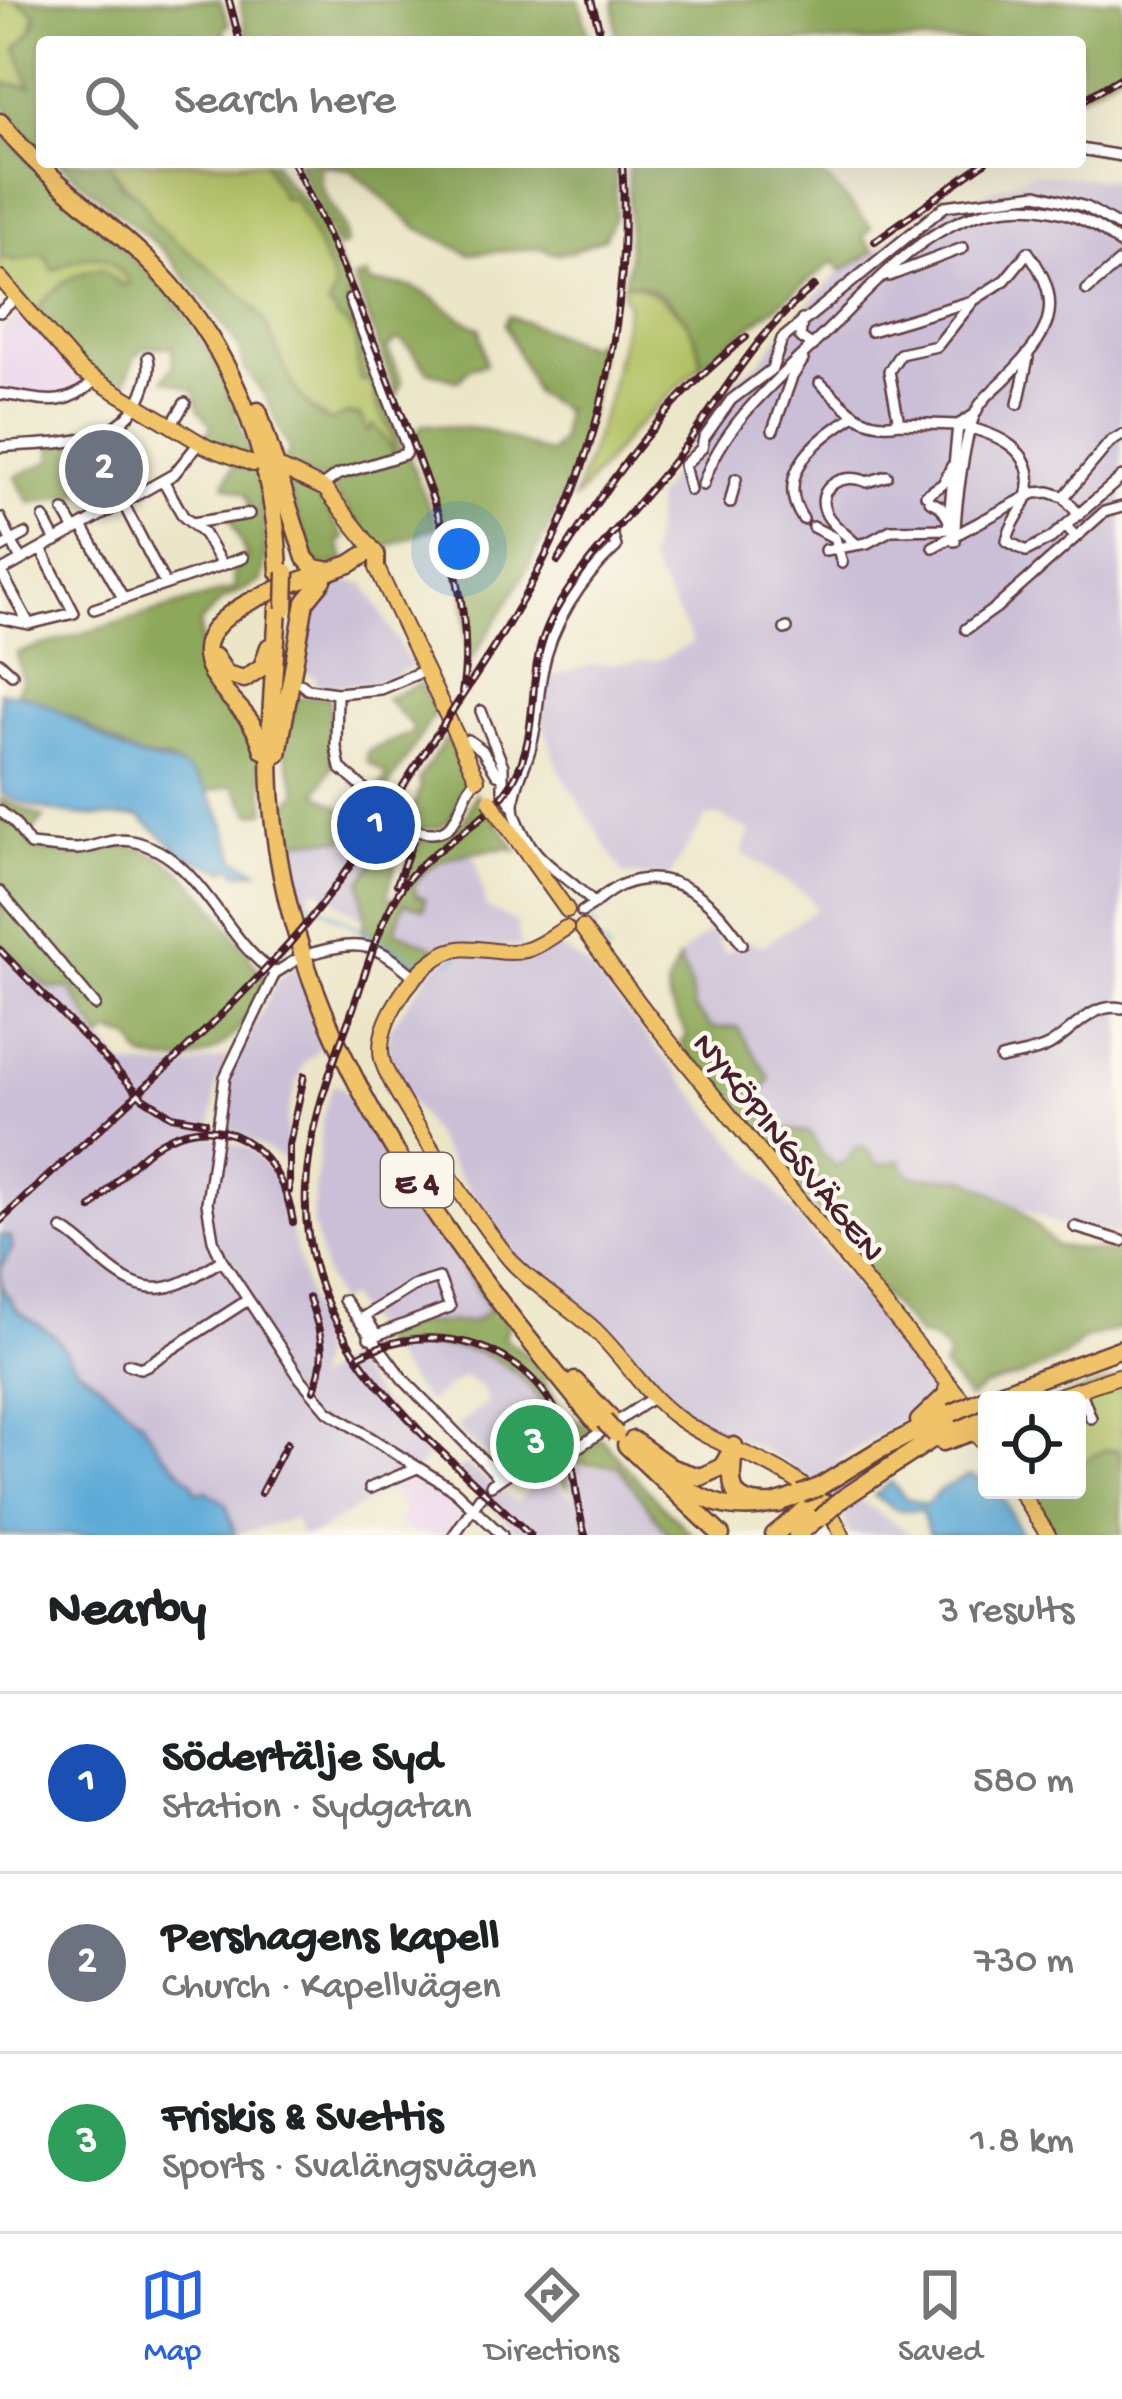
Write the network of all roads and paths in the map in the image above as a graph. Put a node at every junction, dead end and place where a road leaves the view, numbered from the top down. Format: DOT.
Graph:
graph roads {
  1 [pos="0,110"];
  2 [pos="0,122"];
  3 [pos="36,150"];
  4 [pos="1086,150"];
  5 [pos="1122,156"];
  6 [pos="36,161"];
  7 [pos="43,168"];
  8 [pos="54,168"];
  9 [pos="1122,228"];
  10 [pos="1122,246"];
  11 [pos="963,248"];
  12 [pos="1122,260"];
  13 [pos="0,278"];
  14 [pos="1087,290"];
  15 [pos="868,291"];
  16 [pos="16,298"];
  17 [pos="350,299"];
  18 [pos="974,300"];
  19 [pos="0,312"];
  20 [pos="802,320"];
  21 [pos="871,331"];
  22 [pos="814,344"];
  23 [pos="1030,353"];
  24 [pos="148,358"];
  25 [pos="234,366"];
  26 [pos="94,381"];
  27 [pos="820,382"];
  28 [pos="0,394"];
  29 [pos="184,403"];
  30 [pos="1018,404"];
  31 [pos="136,407"];
  32 [pos="855,415"];
  33 [pos="974,415"];
  34 [pos="898,423"];
  35 [pos="958,425"];
  36 [pos="171,426"];
  37 [pos="971,428"];
  38 [pos="111,429"];
  39 [pos="773,430"];
  40 [pos="1122,435"];
  41 [pos="199,443"];
  42 [pos="720,443"];
  43 [pos="0,447"];
  44 [pos="702,448"];
  45 [pos="955,461"];
  46 [pos="253,464"];
  47 [pos="284,469"];
  48 [pos="886,476"];
  49 [pos="1122,477"];
  50 [pos="736,479"];
  51 [pos="163,480"];
  52 [pos="704,485"];
  53 [pos="322,486"];
  54 [pos="690,490"];
  55 [pos="190,492"];
  56 [pos="1064,497"];
  57 [pos="1027,498"];
  58 [pos="126,501"];
  59 [pos="176,503"];
  60 [pos="730,503"];
  61 [pos="1121,508"];
  62 [pos="64,511"];
  63 [pos="249,514"];
  64 [pos="1009,515"];
  65 [pos="1079,515"];
  66 [pos="44,518"];
  67 [pos="803,519"];
  68 [pos="0,520"];
  69 [pos="192,523"];
  70 [pos="1066,526"];
  71 [pos="813,527"];
  72 [pos="78,528"];
  73 [pos="954,531"];
  74 [pos="25,534"];
  75 [pos="613,536"];
  76 [pos="1076,537"];
  77 [pos="56,541"];
  78 [pos="11,542"];
  79 [pos="856,544"];
  80 [pos="838,546"];
  81 [pos="933,547"];
  82 [pos="0,548"];
  83 [pos="41,549"];
  84 [pos="825,550"];
  85 [pos="243,558"];
  86 [pos="368,558"];
  87 [pos="21,560"];
  88 [pos="842,563"];
  89 [pos="222,565"];
  90 [pos="0,572"];
  91 [pos="282,572"];
  92 [pos="329,574"];
  93 [pos="165,584"];
  94 [pos="122,596"];
  95 [pos="94,609"];
  96 [pos="280,611"];
  97 [pos="0,618"];
  98 [pos="29,624"];
  99 [pos="965,629"];
  100 [pos="0,664"];
  101 [pos="424,671"];
  102 [pos="12,674"];
  103 [pos="302,684"];
  104 [pos="337,693"];
  105 [pos="481,711"];
  106 [pos="468,740"];
  107 [pos="276,767"];
  108 [pos="502,776"];
  109 [pos="477,779"];
  110 [pos="271,791"];
  111 [pos="500,807"];
  112 [pos="0,811"];
  113 [pos="0,892"];
  114 [pos="572,918"];
  115 [pos="742,944"];
  116 [pos="314,953"];
  117 [pos="299,958"];
  118 [pos="275,973"];
  119 [pos="415,977"];
  120 [pos="94,1005"];
  121 [pos="1122,1008"];
  122 [pos="1001,1059"];
  123 [pos="1075,1227"];
  124 [pos="62,1229"];
  125 [pos="1122,1241"];
  126 [pos="222,1260"];
  127 [pos="248,1300"];
  128 [pos="344,1300"];
  129 [pos="385,1304"];
  130 [pos="392,1327"];
  131 [pos="373,1336"];
  132 [pos="1122,1352"];
  133 [pos="128,1364"];
  134 [pos="1122,1375"];
  135 [pos="1080,1389"];
  136 [pos="1074,1391"];
  137 [pos="654,1397"];
  138 [pos="1091,1418"];
  139 [pos="974,1421"];
  140 [pos="613,1429"];
  141 [pos="730,1447"];
  142 [pos="417,1468"];
  143 [pos="370,1488"];
  144 [pos="1025,1499"];
  145 [pos="476,1501"];
  146 [pos="818,1502"];
  147 [pos="779,1504"];
  148 [pos="454,1535"];
  149 [pos="502,1535"];
  150 [pos="706,1535"];
  151 [pos="721,1535"];
  152 [pos="759,1535"];
  153 [pos="777,1535"];
  154 [pos="797,1535"];
  155 [pos="806,1535"];
  156 [pos="844,1535"];
  157 [pos="1048,1535"];
  1 -- 3 [label="highway, E 4"];
  2 -- 6 [label="highway, E 4"];
  4 -- 5 [label="street"];
  7 -- 91 [label="highway, E 4"];
  8 -- 25 [label="highway, E 4"];
  9 -- 20 [label="street"];
  10 -- 15 [label="street"];
  11 -- 15 [label="street"];
  12 -- 14 [label="street"];
  13 -- 16 [label="main road"];
  15 -- 22 [label="street"];
  16 -- 19 [label="street"];
  16 -- 26 [label="main road"];
  17 -- 53 [label="street"];
  18 -- 21 [label="street"];
  18 -- 23 [label="street"];
  18 -- 34 [label="street"];
  20 -- 22 [label="street"];
  20 -- 44 [label="street"];
  22 -- 39 [label="street"];
  22 -- 42 [label="street"];
  23 -- 30 [label="street"];
  23 -- 33 [label="street"];
  24 -- 31 [label="street"];
  25 -- 91 [label="highway, E 4"];
  25 -- 92 [label="highway"];
  26 -- 28 [label="street"];
  26 -- 31 [label="main road"];
  27 -- 32 [label="street"];
  29 -- 36 [label="street"];
  31 -- 36 [label="main road"];
  31 -- 38 [label="street"];
  32 -- 34 [label="street"];
  32 -- 67 [label="street"];
  33 -- 35 [label="street"];
  33 -- 37 [label="street"];
  34 -- 35 [label="street"];
  35 -- 37 [label="street"];
  35 -- 45 [label="street"];
  36 -- 41 [label="main road"];
  37 -- 57 [label="street"];
  37 -- 73 [label="street"];
  38 -- 43 [label="street"];
  38 -- 58 [label="street"];
  40 -- 56 [label="street"];
  41 -- 46 [label="main road"];
  41 -- 51 [label="street"];
  42 -- 44 [label="street"];
  42 -- 52 [label="street"];
  44 -- 54 [label="street"];
  45 -- 73 [label="street"];
  45 -- 73 [label="street"];
  47 -- 53 [label="main road, NYKÖPINGSVÄGEN"];
  48 -- 79 [label="street"];
  49 -- 65 [label="street"];
  50 -- 60 [label="street"];
  51 -- 58 [label="street"];
  51 -- 59 [label="street"];
  53 -- 86 [label="main road, NYKÖPINGSVÄGEN"];
  55 -- 59 [label="street"];
  56 -- 57 [label="street"];
  56 -- 65 [label="street"];
  57 -- 64 [label="street"];
  58 -- 72 [label="street"];
  58 -- 93 [label="street"];
  59 -- 69 [label="street"];
  61 -- 76 [label="street"];
  62 -- 72 [label="street"];
  63 -- 69 [label="street"];
  64 -- 70 [label="street"];
  64 -- 73 [label="street"];
  65 -- 70 [label="street"];
  66 -- 77 [label="street"];
  68 -- 78 [label="street"];
  69 -- 89 [label="street"];
  70 -- 76 [label="street"];
  71 -- 80 [label="street"];
  72 -- 77 [label="street"];
  72 -- 94 [label="street"];
  73 -- 79 [label="street"];
  73 -- 81 [label="street"];
  74 -- 78 [label="street"];
  75 -- 111 [label="street"];
  76 -- 99 [label="street"];
  77 -- 83 [label="street"];
  78 -- 82 [label="street"];
  78 -- 87 [label="street"];
  79 -- 80 [label="street"];
  80 -- 84 [label="street"];
  80 -- 88 [label="street"];
  83 -- 87 [label="street"];
  83 -- 98 [label="street"];
  85 -- 89 [label="street"];
  86 -- 92 [label="highway"];
  86 -- 101 [label="main road, NYKÖPINGSVÄGEN"];
  87 -- 90 [label="street"];
  89 -- 93 [label="street"];
  90 -- 98 [label="street"];
  91 -- 96 [label="highway, E 4, bridge"];
  92 -- 96 [label="highway"];
  92 -- 107 [label="highway"];
  92 -- 110 [label="highway"];
  93 -- 94 [label="street"];
  94 -- 95 [label="street"];
  96 -- 107 [label="highway, E 4"];
  96 -- 110 [label="highway, E 4"];
  97 -- 98 [label="street"];
  100 -- 102 [label="street"];
  101 -- 104 [label="street"];
  101 -- 109 [label="main road, NYKÖPINGSVÄGEN"];
  103 -- 104 [label="street"];
  104 -- 109 [label="street"];
  105 -- 108 [label="street"];
  106 -- 108 [label="street"];
  107 -- 140 [label="highway, E 4"];
  108 -- 111 [label="street"];
  109 -- 111 [label="main road, NYKÖPINGSVÄGEN"];
  110 -- 140 [label="highway, E 4"];
  111 -- 114 [label="main road, NYKÖPINGSVÄGEN"];
  111 -- 114 [label="street"];
  112 -- 118 [label="street"];
  113 -- 120 [label="street"];
  114 -- 115 [label="street"];
  114 -- 119 [label="main road"];
  114 -- 139 [label="main road, NYKÖPINGSVÄGEN"];
  116 -- 119 [label="street"];
  117 -- 118 [label="street"];
  118 -- 126 [label="street"];
  119 -- 137 [label="main road"];
  121 -- 122 [label="street"];
  123 -- 125 [label="street"];
  124 -- 126 [label="street"];
  126 -- 127 [label="street"];
  127 -- 133 [label="street"];
  127 -- 142 [label="street"];
  128 -- 131 [label="street"];
  129 -- 130 [label="street"];
  129 -- 130 [label="street"];
  129 -- 131 [label="street"];
  130 -- 131 [label="street"];
  131 -- 137 [label="street"];
  132 -- 139 [label="highway"];
  134 -- 135 [label="main road"];
  135 -- 136 [label="main road"];
  135 -- 138 [label="street"];
  137 -- 141 [label="main road"];
  139 -- 146 [label="highway"];
  139 -- 146 [label="highway"];
  140 -- 141 [label="highway"];
  140 -- 147 [label="highway"];
  140 -- 150 [label="highway, E 4"];
  140 -- 151 [label="highway, E 4"];
  141 -- 146 [label="main road"];
  141 -- 147 [label="highway"];
  142 -- 143 [label="street"];
  142 -- 145 [label="street"];
  144 -- 157 [label="main road"];
  145 -- 148 [label="street"];
  145 -- 149 [label="street"];
  146 -- 147 [label="highway"];
  146 -- 152 [label="highway"];
  146 -- 153 [label="highway"];
  146 -- 154 [label="highway"];
  146 -- 155 [label="highway"];
  146 -- 156 [label="main road"];
}
